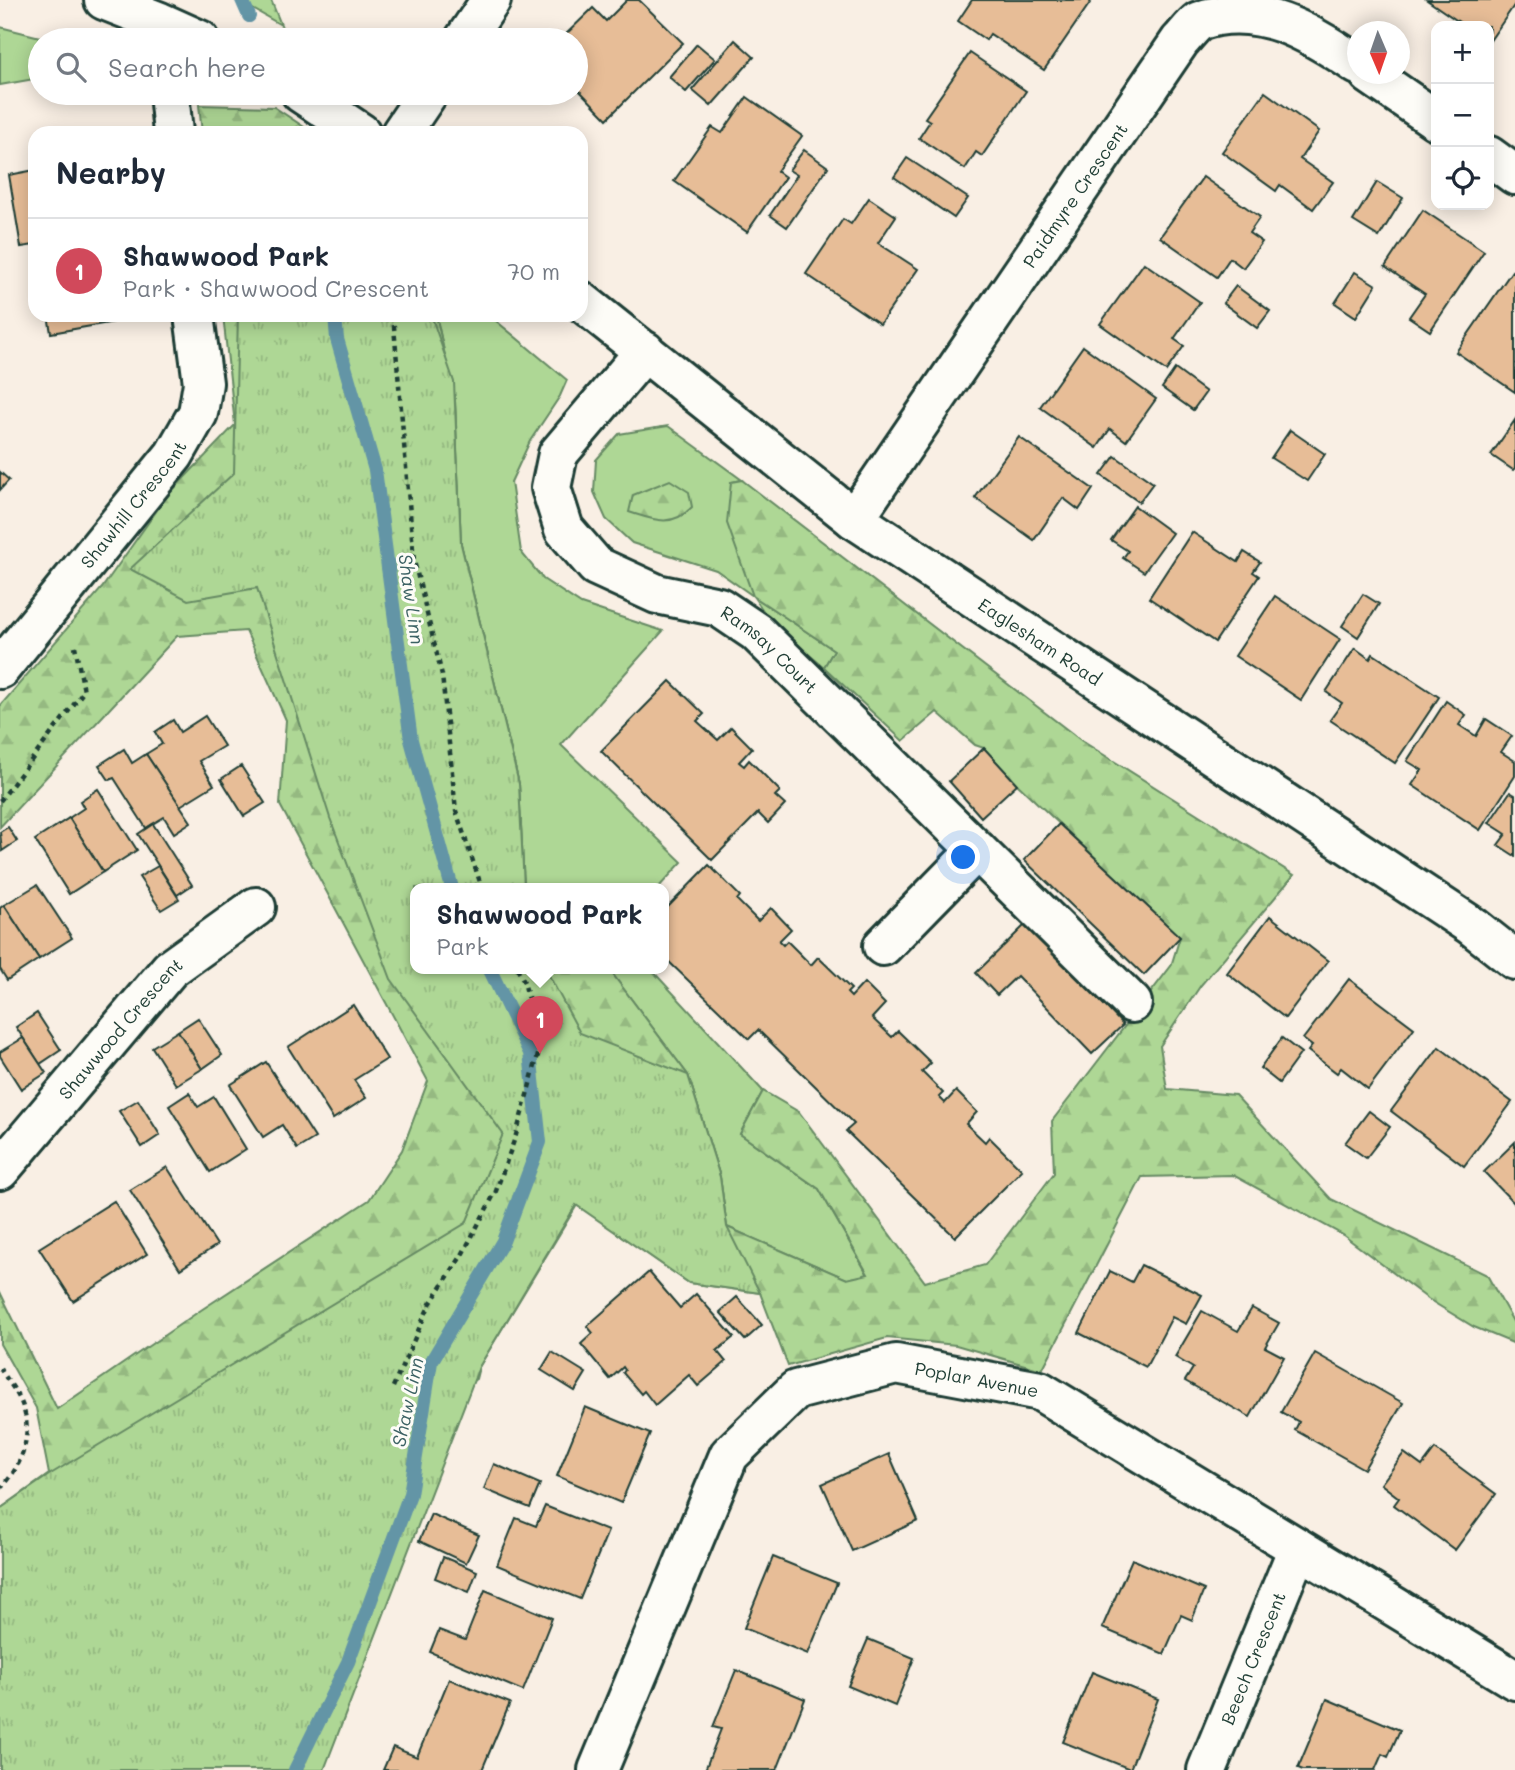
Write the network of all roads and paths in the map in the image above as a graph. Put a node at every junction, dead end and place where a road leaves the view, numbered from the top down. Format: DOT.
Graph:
graph roads {
  1 [pos="104,0"];
  2 [pos="491,0"];
  3 [pos="156,28"];
  4 [pos="472,28"];
  5 [pos="1347,58"];
  6 [pos="1384,84"];
  7 [pos="170,105"];
  8 [pos="319,105"];
  9 [pos="420,105"];
  10 [pos="1431,117"];
  11 [pos="172,126"];
  12 [pos="350,126"];
  13 [pos="406,126"];
  14 [pos="1494,160"];
  15 [pos="1515,175"];
  16 [pos="588,306"];
  17 [pos="195,322"];
  18 [pos="394,322"];
  19 [pos="645,351"];
  20 [pos="854,519"];
  21 [pos="0,669"];
  22 [pos="84,691"];
  23 [pos="0,801"];
  24 [pos="977,850"];
  25 [pos="480,883"];
  26 [pos="256,907"];
  27 [pos="883,946"];
  28 [pos="1515,960"];
  29 [pos="520,974"];
  30 [pos="1132,1003"];
  31 [pos="0,1170"];
  32 [pos="0,1368"];
  33 [pos="393,1387"];
  34 [pos="0,1489"];
  35 [pos="1298,1548"];
  36 [pos="1515,1680"];
  37 [pos="598,1770"];
  38 [pos="1207,1770"];
  1 -- 3 [label="street"];
  2 -- 4 [label="street"];
  5 -- 20 [label="street, Paidmyre Crescent"];
  6 -- 10 [label="street"];
  7 -- 11 [label="street"];
  8 -- 12 [label="street"];
  9 -- 13 [label="street"];
  14 -- 15 [label="street"];
  16 -- 19 [label="street, Eaglesham Road"];
  17 -- 21 [label="street, Shawhill Crescent"];
  18 -- 25 [label="path"];
  19 -- 20 [label="street, Eaglesham Road"];
  19 -- 24 [label="street, Ramsay Court"];
  20 -- 28 [label="street, Eaglesham Road"];
  22 -- 23 [label="path"];
  24 -- 27 [label="street"];
  24 -- 30 [label="street, Ramsay Court"];
  26 -- 31 [label="street, Shawwood Crescent"];
  29 -- 33 [label="path"];
  32 -- 34 [label="path"];
  35 -- 36 [label="street, Poplar Avenue"];
  35 -- 37 [label="street, Poplar Avenue"];
  35 -- 38 [label="street, Beech Crescent"];
}
